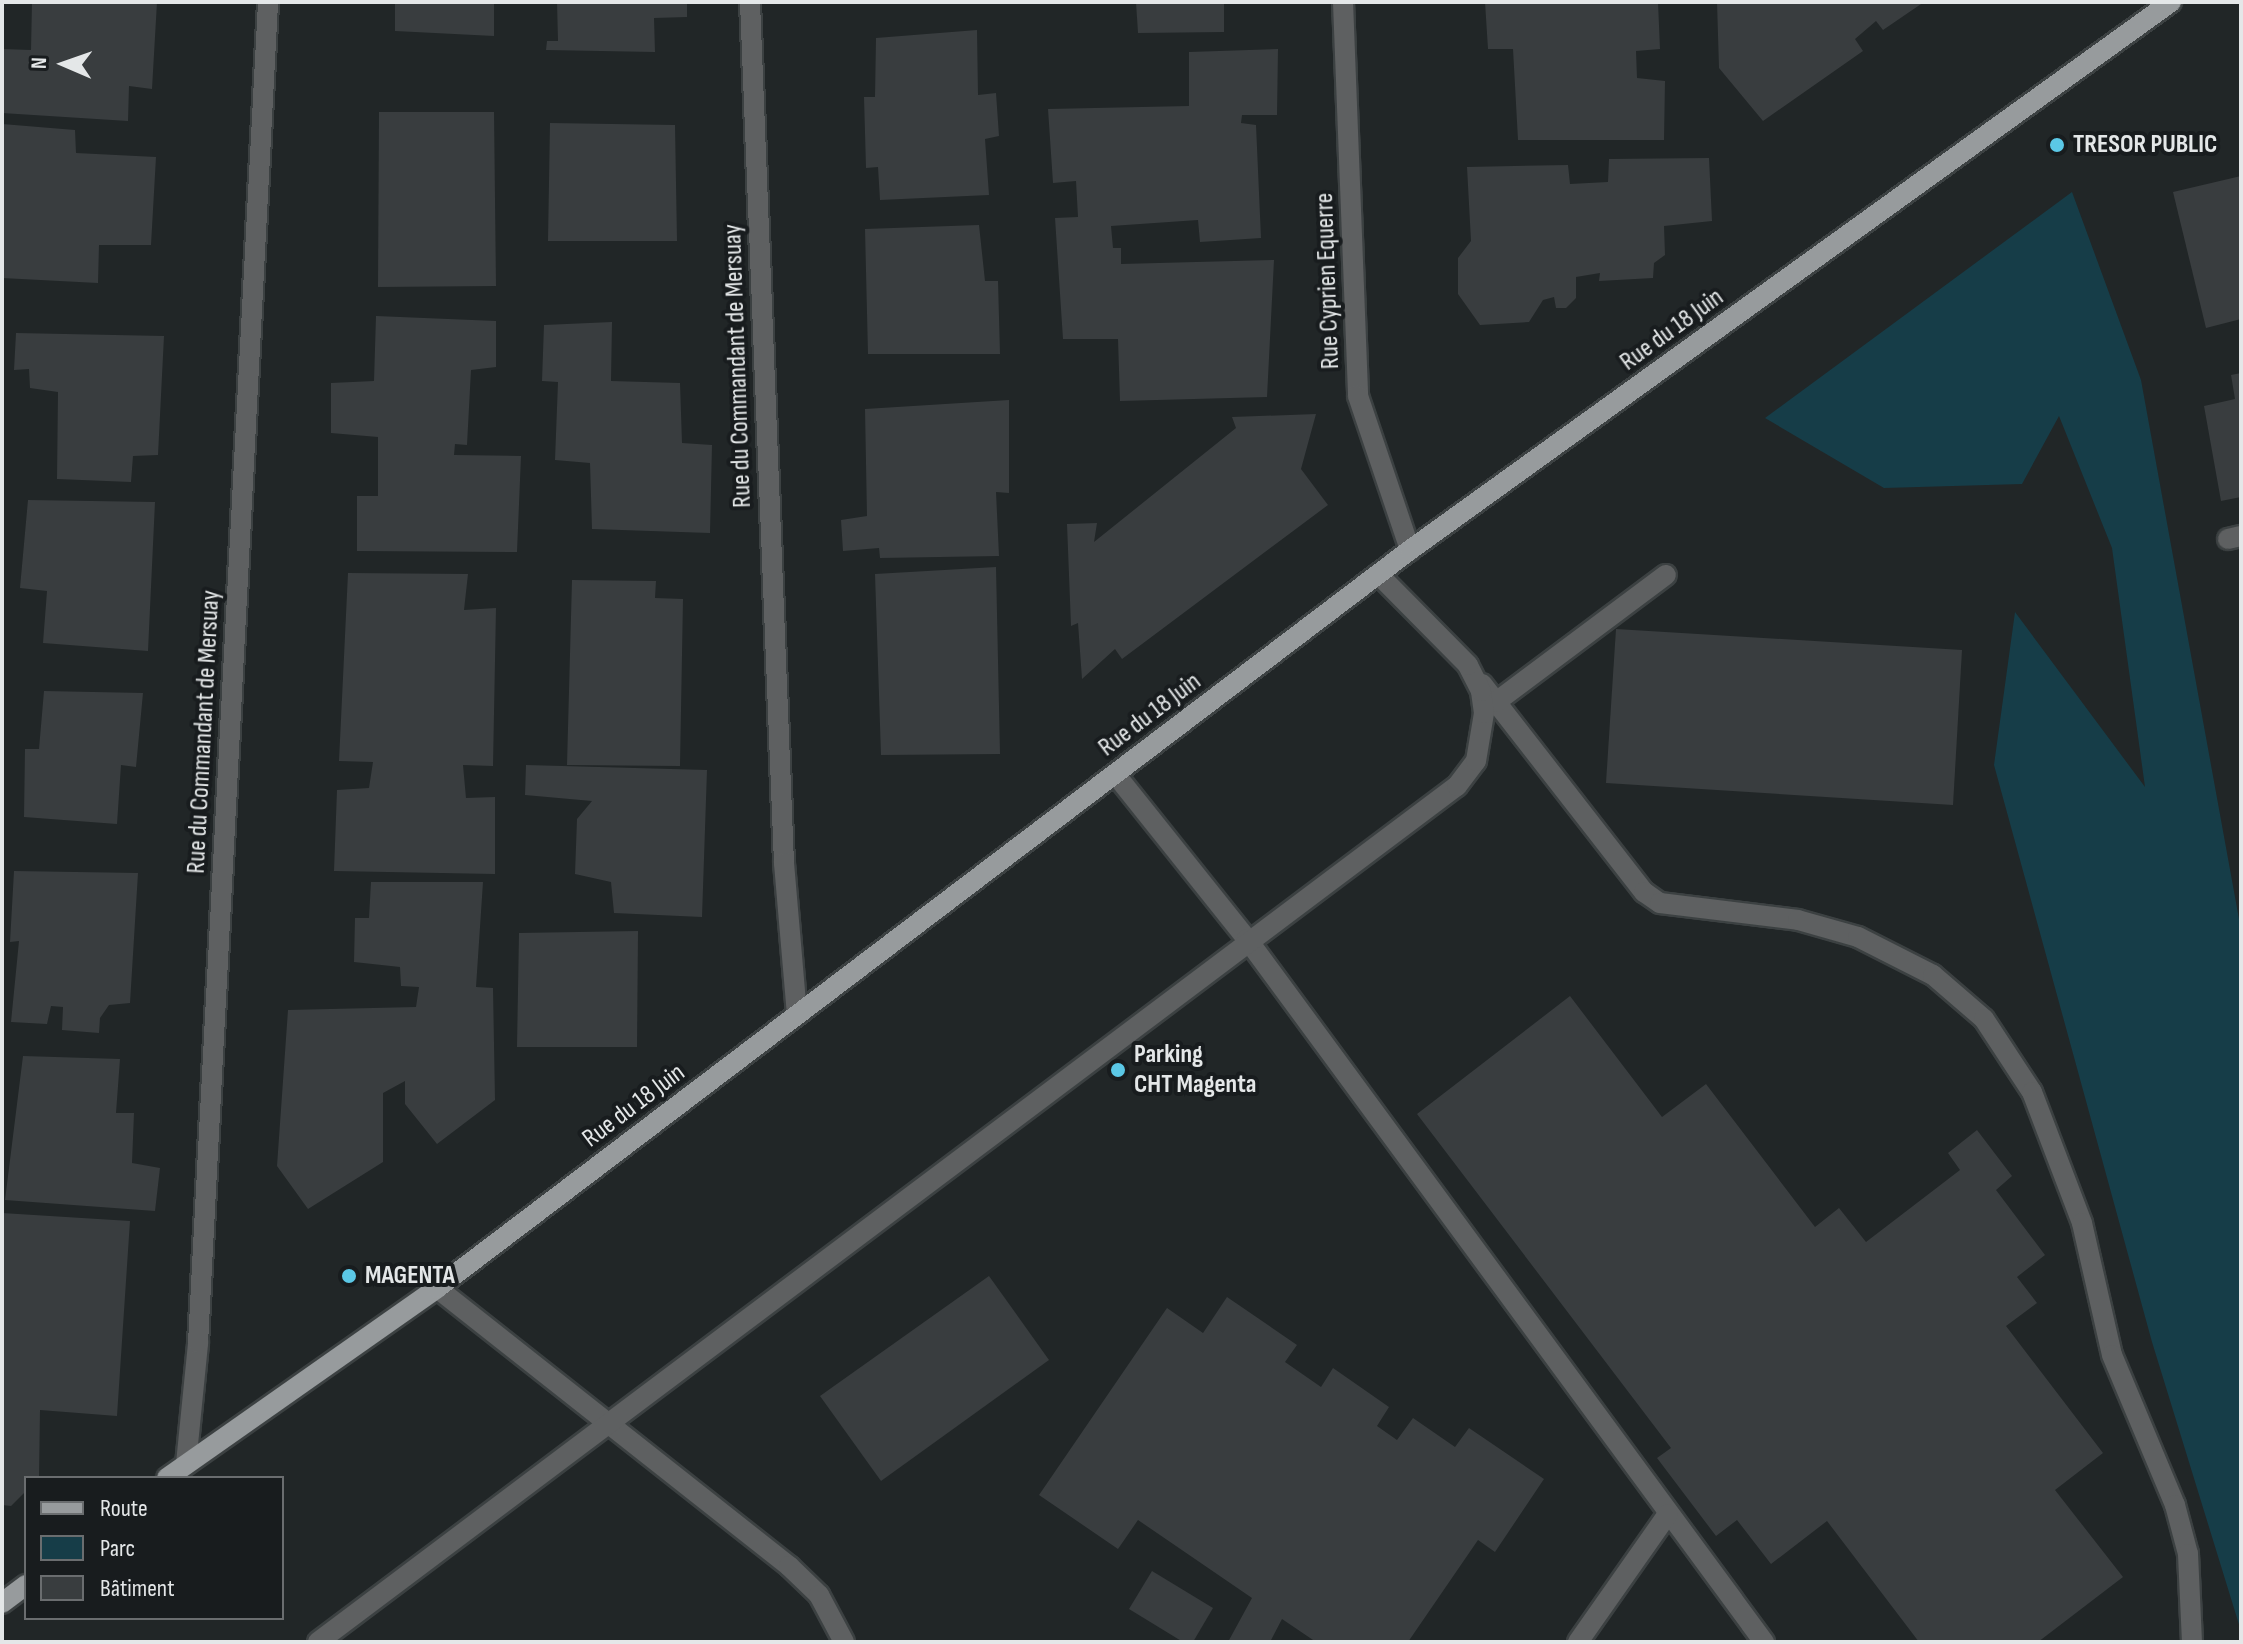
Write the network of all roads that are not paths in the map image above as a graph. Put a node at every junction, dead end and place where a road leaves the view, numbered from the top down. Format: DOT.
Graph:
graph roads {
  1 [pos="268,2"];
  2 [pos="750,2"];
  3 [pos="1343,2"];
  4 [pos="2171,2"];
  5 [pos="1410,550"];
  6 [pos="1378,574"];
  7 [pos="1666,575"];
  8 [pos="1468,665"];
  9 [pos="1496,702"];
  10 [pos="1116,775"];
  11 [pos="1247,939"];
  12 [pos="797,1014"];
  13 [pos="437,1288"];
  14 [pos="608,1422"];
  15 [pos="186,1464"];
  16 [pos="170,1476"];
  17 [pos="1668,1514"];
  18 [pos="24,1586"];
  19 [pos="2,1603"];
  20 [pos="318,1642"];
  21 [pos="844,1642"];
  22 [pos="1578,1642"];
  23 [pos="1764,1642"];
  24 [pos="2192,1642"];
  1 -- 15 [label="street, Rue du Commandant de Mersuay"];
  2 -- 12 [label="street, Rue du Commandant de Mersuay"];
  3 -- 5 [label="street, Rue Cyprien Equerre"];
  4 -- 5 [label="main road, Rue du 18 Juin"];
  5 -- 6 [label="main road, Rue du 18 Juin"];
  6 -- 8 [label="street"];
  6 -- 10 [label="main road, Rue du 18 Juin"];
  7 -- 9 [label="street"];
  8 -- 9 [label="street"];
  8 -- 11 [label="street"];
  9 -- 24 [label="street"];
  10 -- 11 [label="street"];
  10 -- 12 [label="main road, Rue du 18 Juin"];
  11 -- 14 [label="street"];
  11 -- 17 [label="street"];
  12 -- 13 [label="main road, Rue du 18 Juin"];
  13 -- 14 [label="street"];
  13 -- 15 [label="main road, Rue du 18 Juin"];
  14 -- 20 [label="street"];
  14 -- 21 [label="street"];
  15 -- 16 [label="main road, Rue du 18 Juin"];
  17 -- 22 [label="street"];
  17 -- 23 [label="street"];
  18 -- 19 [label="main road"];
}
